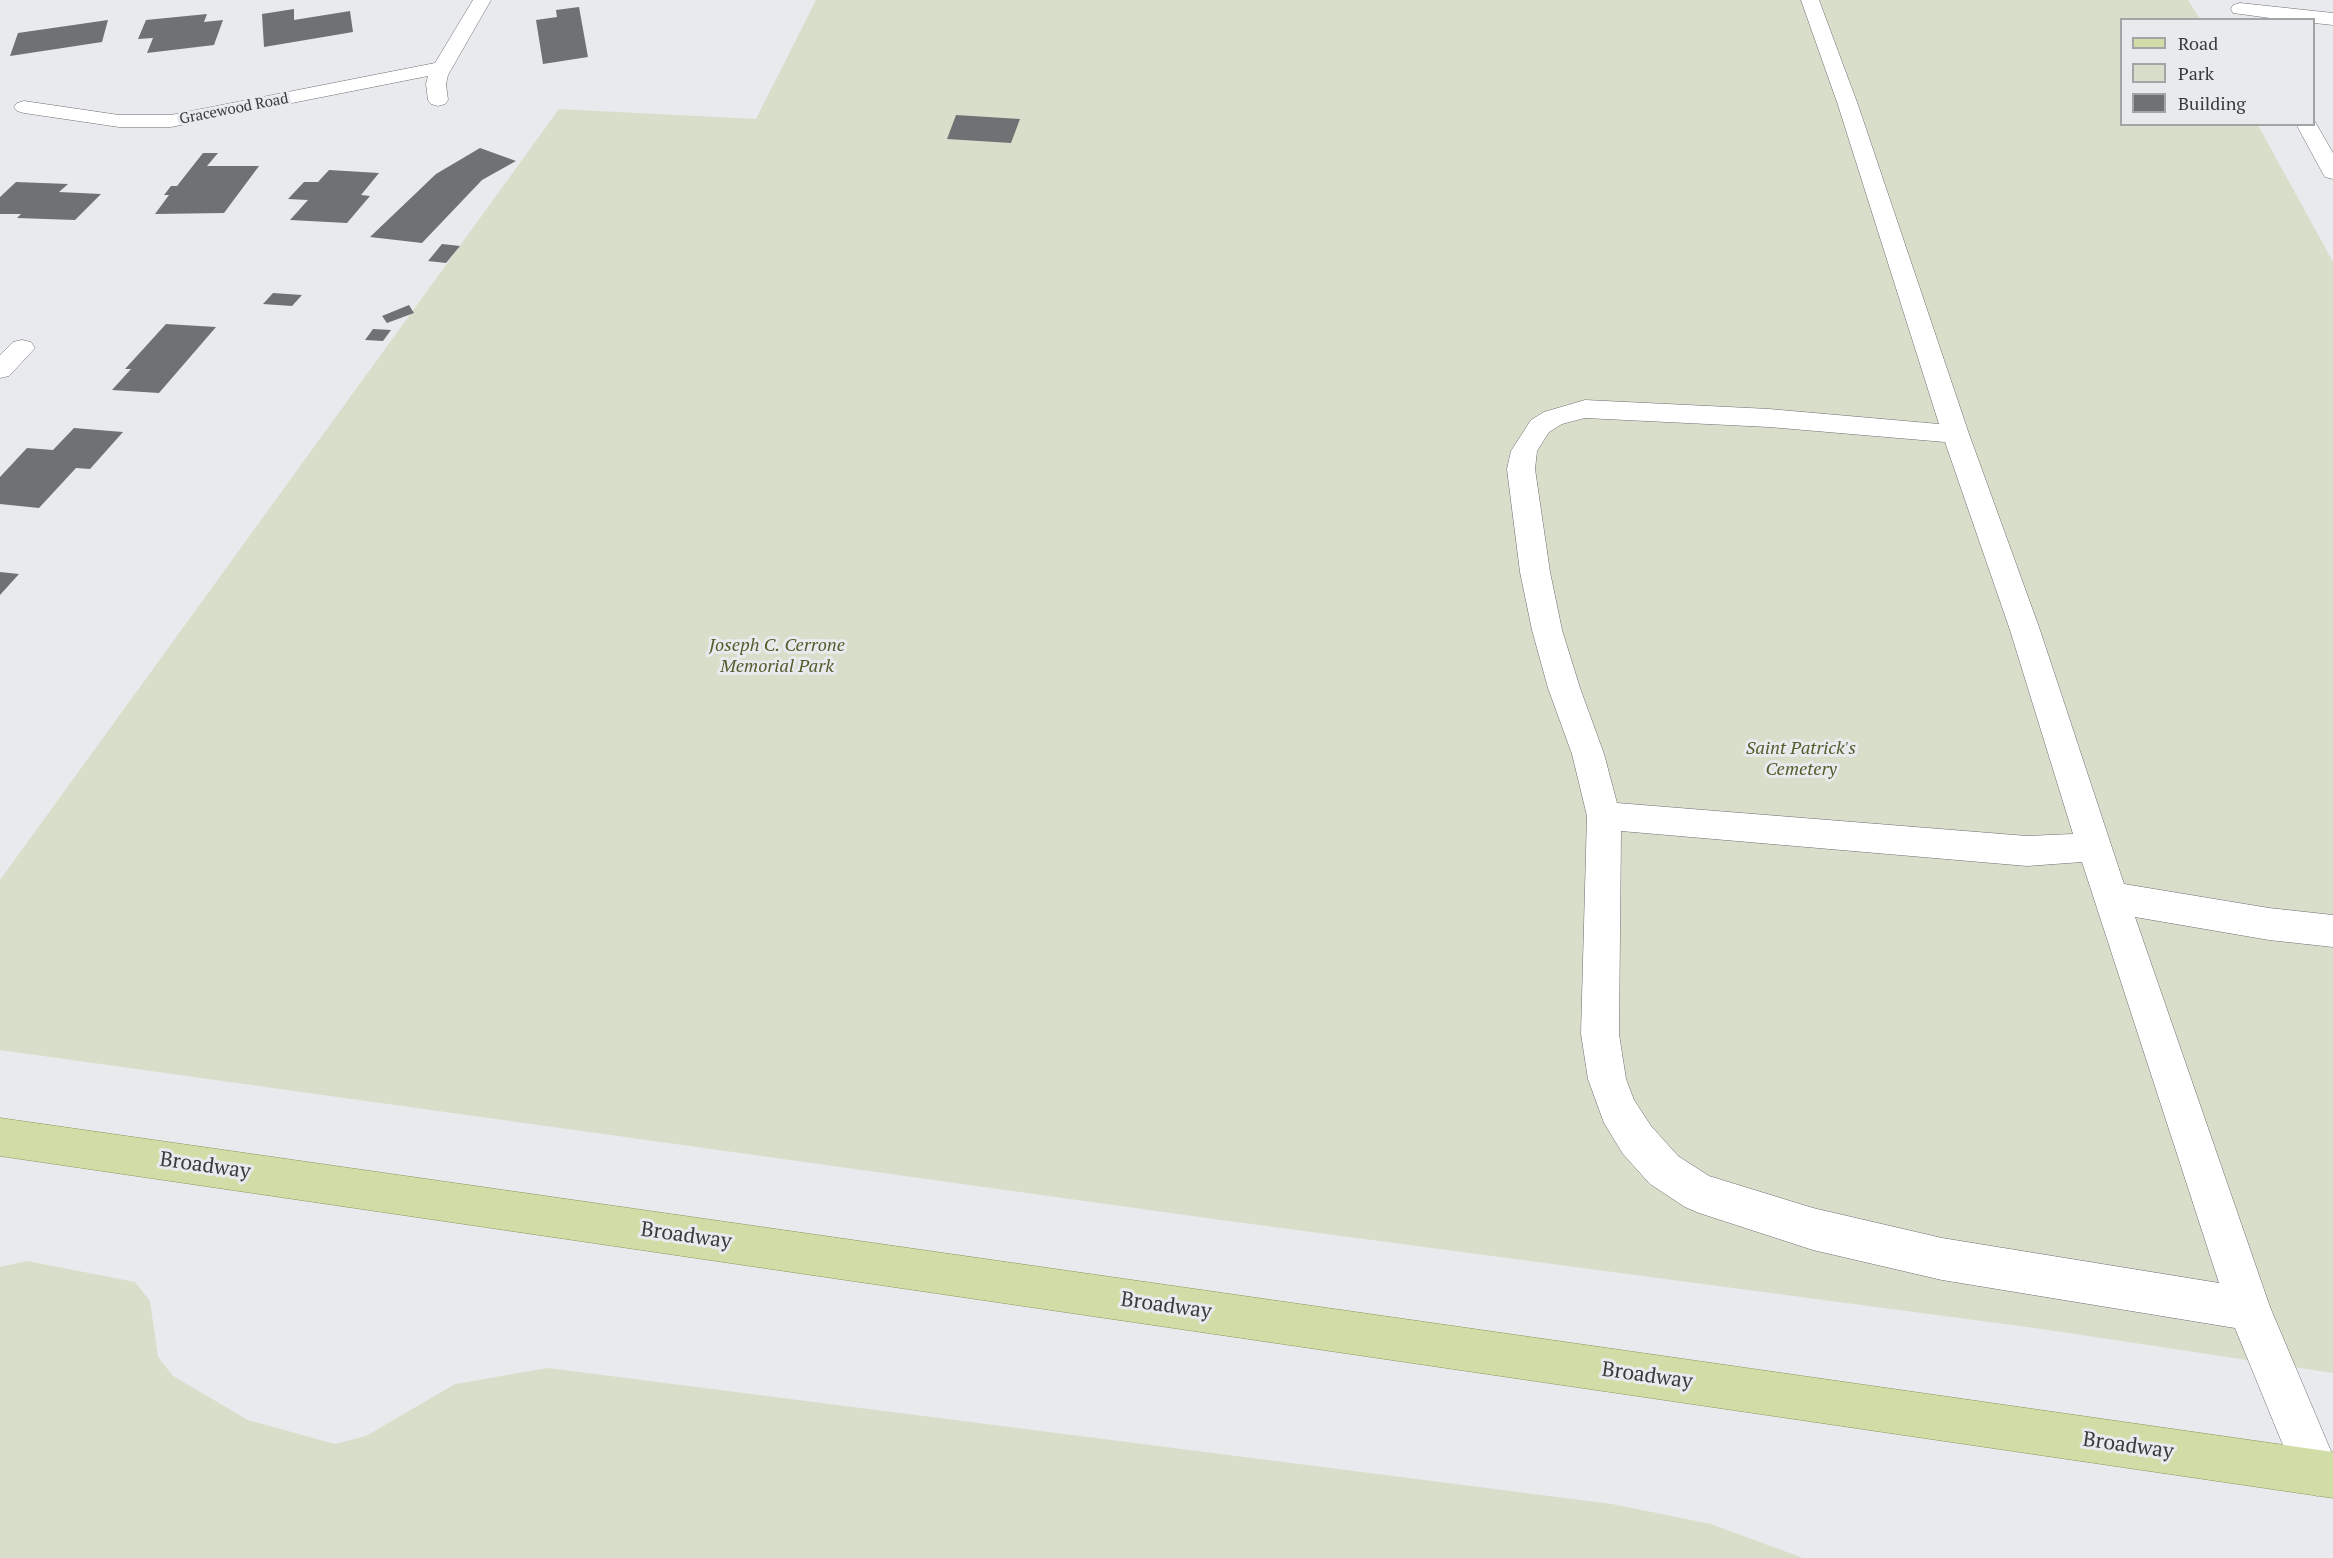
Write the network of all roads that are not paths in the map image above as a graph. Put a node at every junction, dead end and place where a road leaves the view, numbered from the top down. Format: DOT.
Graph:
graph roads {
  1 [pos="482,0"];
  2 [pos="1810,0"];
  3 [pos="2240,9"];
  4 [pos="2333,18"];
  5 [pos="442,67"];
  6 [pos="438,100"];
  7 [pos="24,107"];
  8 [pos="2307,126"];
  9 [pos="2333,172"];
  10 [pos="22,348"];
  11 [pos="0,370"];
  12 [pos="1956,434"];
  13 [pos="1604,816"];
  14 [pos="2094,848"];
  15 [pos="2111,897"];
  16 [pos="2333,932"];
  17 [pos="0,1137"];
  18 [pos="2249,1309"];
  19 [pos="2325,1474"];
  1 -- 5 [label="street"];
  2 -- 12 [label="street"];
  3 -- 4 [label="street"];
  5 -- 6 [label="street"];
  5 -- 7 [label="street, Gracewood Road"];
  8 -- 9 [label="street"];
  10 -- 11 [label="street"];
  12 -- 13 [label="street"];
  12 -- 14 [label="street"];
  13 -- 14 [label="street"];
  13 -- 18 [label="street"];
  14 -- 15 [label="street"];
  15 -- 16 [label="street"];
  15 -- 18 [label="street"];
  17 -- 19 [label="main road, Broadway"];
  18 -- 19 [label="street"];
}
